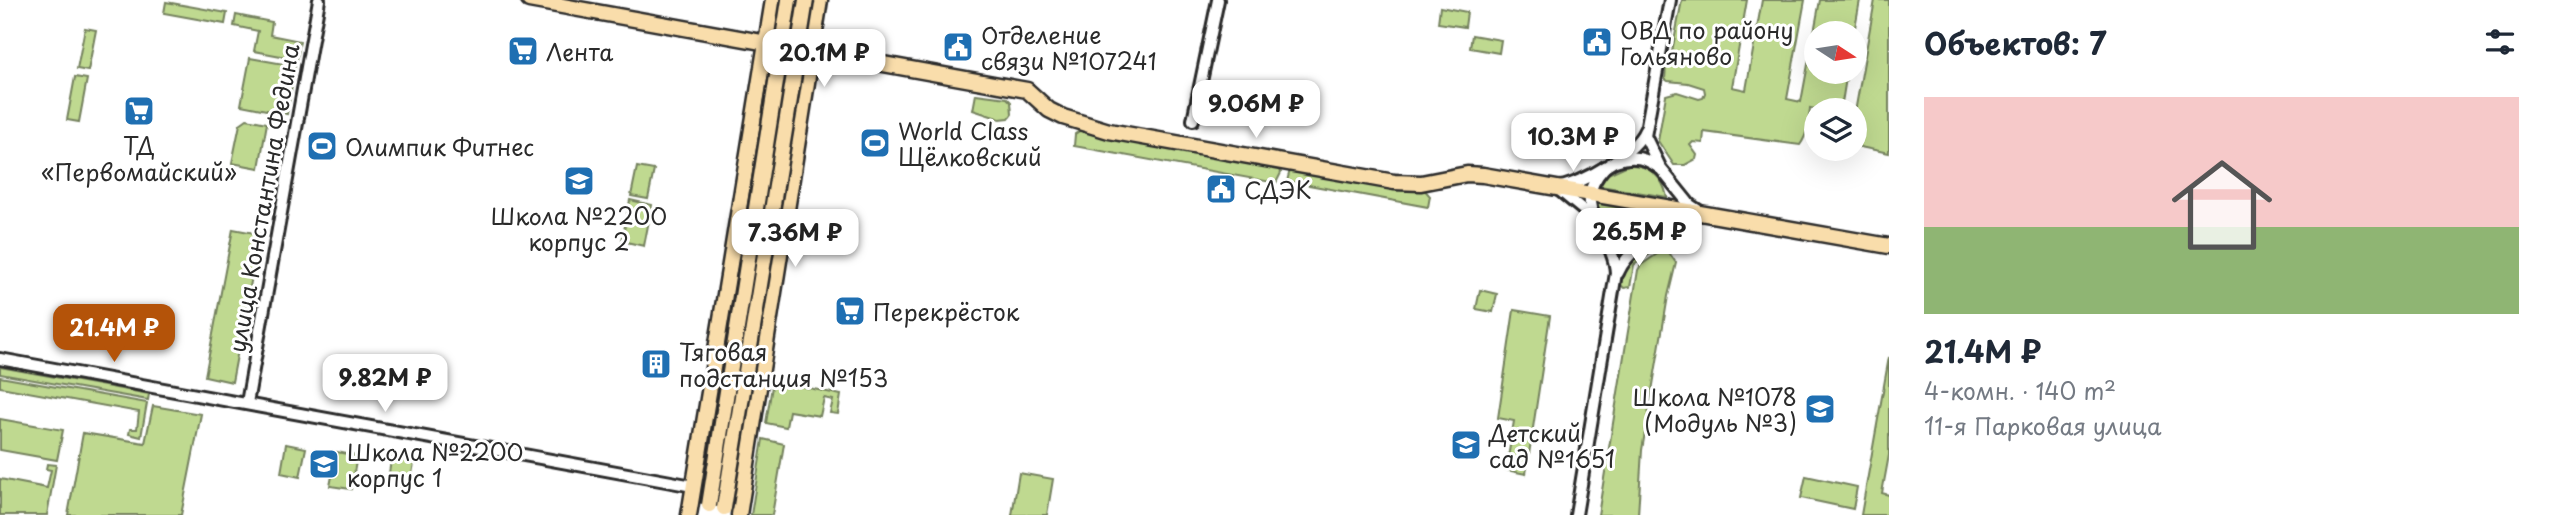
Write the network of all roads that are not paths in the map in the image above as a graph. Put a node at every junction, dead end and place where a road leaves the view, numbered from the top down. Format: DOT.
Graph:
graph roads {
  1 [pos="319,0"];
  2 [pos="529,0"];
  3 [pos="773,0"];
  4 [pos="789,0"];
  5 [pos="806,0"];
  6 [pos="820,0"];
  7 [pos="1218,0"];
  8 [pos="1670,0"];
  9 [pos="765,43"];
  10 [pos="812,52"];
  11 [pos="753,115"];
  12 [pos="1193,120"];
  13 [pos="801,121"];
  14 [pos="1645,131"];
  15 [pos="1607,165"];
  16 [pos="1664,172"];
  17 [pos="1550,187"];
  18 [pos="1590,193"];
  19 [pos="1673,208"];
  20 [pos="1702,212"];
  21 [pos="1595,221"];
  22 [pos="1652,237"];
  23 [pos="1889,246"];
  24 [pos="1614,286"];
  25 [pos="0,359"];
  26 [pos="247,403"];
  27 [pos="693,486"];
  28 [pos="708,510"];
  29 [pos="724,511"];
  30 [pos="688,515"];
  31 [pos="739,515"];
  32 [pos="1576,515"];
  1 -- 26 [label="street, улица Константина Федина"];
  2 -- 9 [label="main road"];
  3 -- 9 [label="main road"];
  4 -- 28 [label="main road, bridge"];
  5 -- 29 [label="main road, bridge"];
  6 -- 10 [label="main road"];
  7 -- 12 [label="street"];
  8 -- 14 [label="street"];
  9 -- 10 [label="main road"];
  9 -- 11 [label="main road"];
  10 -- 13 [label="main road"];
  10 -- 17 [label="main road"];
  11 -- 13 [label="main road"];
  11 -- 27 [label="main road"];
  13 -- 31 [label="main road"];
  14 -- 15 [label="street"];
  14 -- 16 [label="street"];
  15 -- 16 [label="street"];
  15 -- 17 [label="street"];
  15 -- 18 [label="street"];
  16 -- 19 [label="street"];
  16 -- 20 [label="street"];
  17 -- 18 [label="main road"];
  17 -- 21 [label="street"];
  18 -- 19 [label="main road"];
  18 -- 21 [label="street"];
  19 -- 20 [label="main road"];
  19 -- 22 [label="street"];
  20 -- 22 [label="street"];
  20 -- 23 [label="main road"];
  21 -- 22 [label="street"];
  21 -- 24 [label="street"];
  22 -- 24 [label="street"];
  24 -- 32 [label="street"];
  25 -- 26 [label="street"];
  26 -- 27 [label="street"];
  27 -- 30 [label="main road"];
}
